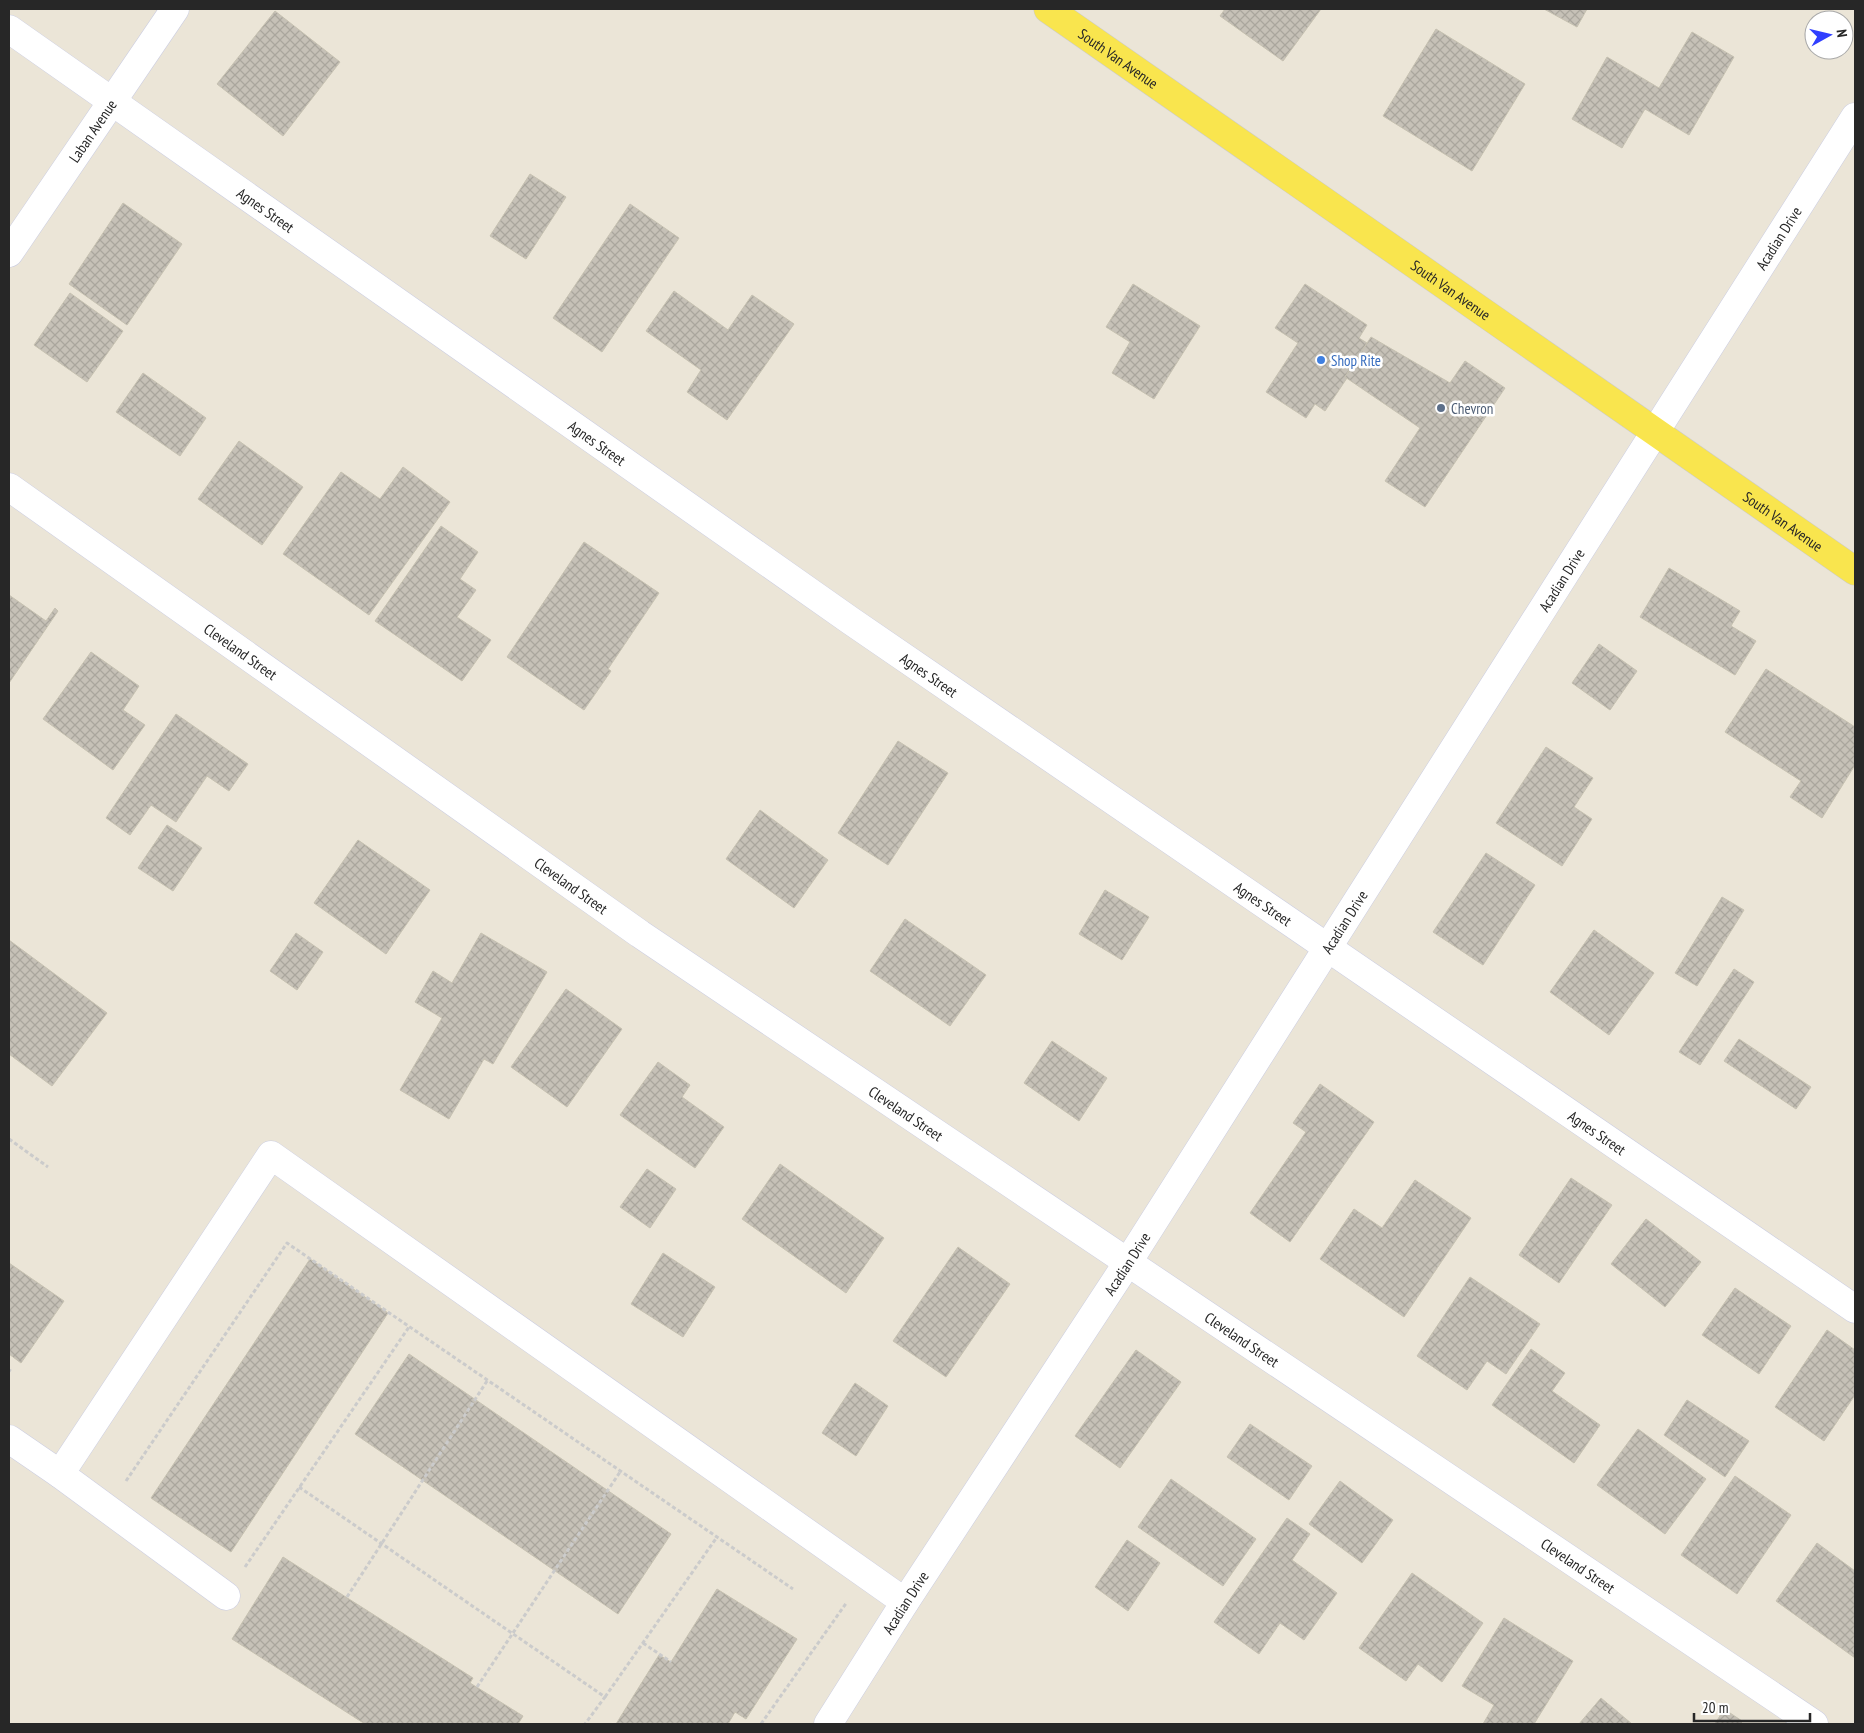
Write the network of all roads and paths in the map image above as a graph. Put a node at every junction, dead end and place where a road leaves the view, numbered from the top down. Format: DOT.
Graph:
graph roads {
  1 [pos="175,9"];
  2 [pos="1048,9"];
  3 [pos="9,29"];
  4 [pos="113,101"];
  5 [pos="1855,117"];
  6 [pos="9,253"];
  7 [pos="1654,432"];
  8 [pos="9,487"];
  9 [pos="1855,571"];
  10 [pos="1327,948"];
  11 [pos="9,1139"];
  12 [pos="48,1166"];
  13 [pos="1128,1262"];
  14 [pos="1855,1309"];
  15 [pos="409,1327"];
  16 [pos="487,1381"];
  17 [pos="9,1439"];
  18 [pos="620,1472"];
  19 [pos="60,1474"];
  20 [pos="299,1486"];
  21 [pos="107,1508"];
  22 [pos="717,1537"];
  23 [pos="381,1543"];
  24 [pos="866,1575"];
  25 [pos="793,1589"];
  26 [pos="226,1596"];
  27 [pos="347,1597"];
  28 [pos="905,1602"];
  29 [pos="512,1633"];
  30 [pos="643,1643"];
  31 [pos="671,1662"];
  32 [pos="477,1687"];
  33 [pos="605,1697"];
  34 [pos="585,1724"];
  35 [pos="760,1724"];
  36 [pos="828,1724"];
  37 [pos="1814,1724"];
  1 -- 4 [label="street, Laban Avenue"];
  2 -- 7 [label="main road, South Van Avenue"];
  3 -- 4 [label="street, Agnes Street"];
  4 -- 6 [label="street, Laban Avenue"];
  4 -- 10 [label="street, Agnes Street"];
  5 -- 7 [label="street, Acadian Drive"];
  7 -- 9 [label="main road, South Van Avenue"];
  7 -- 10 [label="street, Acadian Drive"];
  8 -- 13 [label="street, Cleveland Street"];
  10 -- 13 [label="street, Acadian Drive"];
  10 -- 14 [label="street, Agnes Street"];
  11 -- 12 [label="path"];
  13 -- 28 [label="street, Acadian Drive"];
  13 -- 37 [label="street, Cleveland Street"];
  15 -- 16 [label="path"];
  15 -- 20 [label="path"];
  15 -- 21 [label="path"];
  16 -- 18 [label="path"];
  16 -- 23 [label="path"];
  17 -- 19 [label="street"];
  18 -- 22 [label="path"];
  18 -- 29 [label="path"];
  19 -- 21 [label="street"];
  19 -- 24 [label="street"];
  20 -- 23 [label="path"];
  20 -- 26 [label="path"];
  21 -- 26 [label="street"];
  22 -- 25 [label="path"];
  22 -- 30 [label="path"];
  23 -- 27 [label="path"];
  23 -- 29 [label="path"];
  24 -- 28 [label="street"];
  24 -- 35 [label="path"];
  28 -- 36 [label="street, Acadian Drive"];
  29 -- 32 [label="path"];
  29 -- 33 [label="path"];
  30 -- 31 [label="path"];
  30 -- 33 [label="path"];
  33 -- 34 [label="path"];
}
